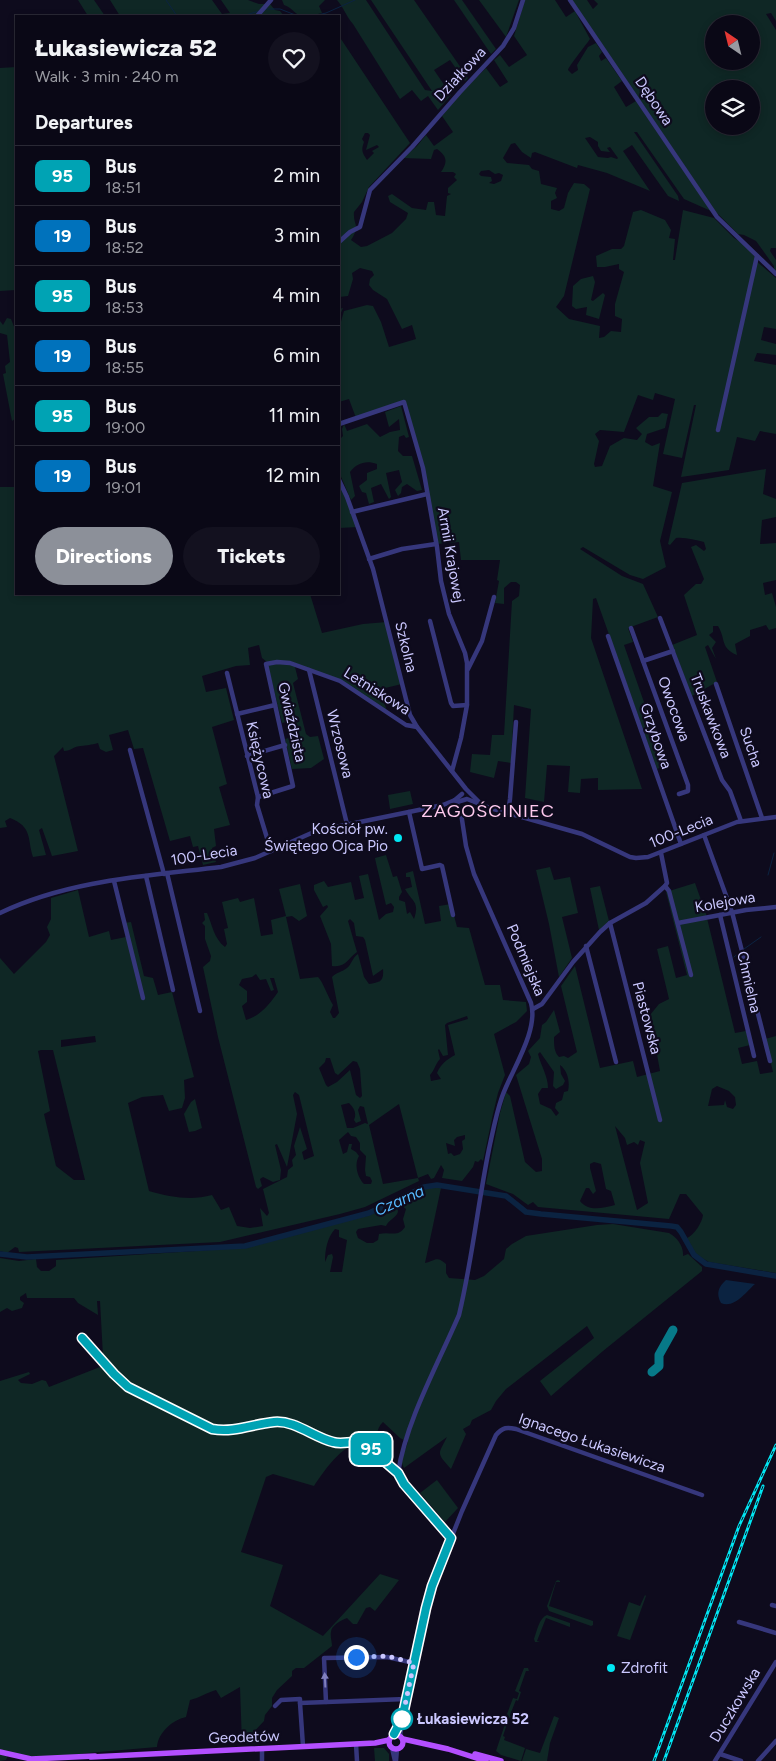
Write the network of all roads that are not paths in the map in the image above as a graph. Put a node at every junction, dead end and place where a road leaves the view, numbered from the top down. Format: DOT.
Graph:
graph roads {
  1 [pos="271,0"];
  2 [pos="523,0"];
  3 [pos="570,0"];
  4 [pos="259,14"];
  5 [pos="340,241"];
  6 [pos="757,256"];
  7 [pos="776,274"];
  8 [pos="340,424"];
  9 [pos="718,430"];
  10 [pos="340,482"];
  11 [pos="427,494"];
  12 [pos="352,512"];
  13 [pos="436,544"];
  14 [pos="369,559"];
  15 [pos="494,597"];
  16 [pos="660,618"];
  17 [pos="430,621"];
  18 [pos="631,628"];
  19 [pos="608,636"];
  20 [pos="672,651"];
  21 [pos="643,661"];
  22 [pos="266,664"];
  23 [pos="310,670"];
  24 [pos="468,670"];
  25 [pos="227,673"];
  26 [pos="716,684"];
  27 [pos="275,705"];
  28 [pos="467,706"];
  29 [pos="237,714"];
  30 [pos="516,722"];
  31 [pos="417,728"];
  32 [pos="284,745"];
  33 [pos="130,750"];
  34 [pos="247,756"];
  35 [pos="454,773"];
  36 [pos="679,794"];
  37 [pos="466,795"];
  38 [pos="258,797"];
  39 [pos="456,801"];
  40 [pos="409,812"];
  41 [pos="508,813"];
  42 [pos="776,817"];
  43 [pos="762,818"];
  44 [pos="741,821"];
  45 [pos="347,824"];
  46 [pos="704,835"];
  47 [pos="681,844"];
  48 [pos="271,851"];
  49 [pos="661,853"];
  50 [pos="166,873"];
  51 [pos="146,876"];
  52 [pos="114,881"];
  53 [pos="665,886"];
  54 [pos="776,907"];
  55 [pos="732,912"];
  56 [pos="0,913"];
  57 [pos="453,915"];
  58 [pos="720,915"];
  59 [pos="610,923"];
  60 [pos="678,923"];
  61 [pos="586,946"];
  62 [pos="691,975"];
  63 [pos="173,990"];
  64 [pos="143,998"];
  65 [pos="533,1009"];
  66 [pos="200,1011"];
  67 [pos="754,1056"];
  68 [pos="770,1061"];
  69 [pos="616,1062"];
  70 [pos="660,1120"];
  71 [pos="82,1338"];
  72 [pos="398,1473"];
  73 [pos="702,1495"];
  74 [pos="451,1538"];
  75 [pos="739,1622"];
  76 [pos="776,1633"];
  77 [pos="776,1662"];
  78 [pos="414,1663"];
  79 [pos="406,1699"];
  80 [pos="326,1702"];
  81 [pos="300,1703"];
  82 [pos="275,1706"];
  83 [pos="400,1738"];
  84 [pos="776,1742"];
  85 [pos="356,1744"];
  86 [pos="303,1746"];
  87 [pos="392,1746"];
  88 [pos="262,1749"];
  89 [pos="448,1749"];
  90 [pos="0,1752"];
  91 [pos="720,1754"];
  92 [pos="115,1758"];
  93 [pos="262,1761"];
  94 [pos="357,1761"];
  95 [pos="396,1761"];
  96 [pos="486,1761"];
  97 [pos="501,1761"];
  98 [pos="715,1761"];
  99 [pos="741,1761"];
  100 [pos="758,1761"];
  1 -- 4 [label="street"];
  2 -- 5 [label="street, Działkowa"];
  3 -- 6 [label="street, Dębowa"];
  6 -- 7 [label="street, Dębowa"];
  6 -- 9 [label="street"];
  8 -- 11 [label="street, Armii Krajowej"];
  10 -- 12 [label="street, Szkolna"];
  11 -- 12 [label="street"];
  11 -- 13 [label="street, Armii Krajowej"];
  12 -- 14 [label="street, Szkolna"];
  13 -- 14 [label="street"];
  13 -- 24 [label="street, Armii Krajowej"];
  14 -- 31 [label="street, Szkolna"];
  15 -- 24 [label="street"];
  16 -- 20 [label="street, Truskawkowa"];
  17 -- 28 [label="street"];
  18 -- 21 [label="street, Owocowa"];
  19 -- 47 [label="street, Grzybowa"];
  20 -- 21 [label="street"];
  20 -- 44 [label="street, Truskawkowa"];
  21 -- 36 [label="street, Owocowa"];
  22 -- 23 [label="street, Letniskowa"];
  22 -- 27 [label="street, Gwiaździsta"];
  23 -- 31 [label="street, Letniskowa"];
  23 -- 45 [label="street, Wrzosowa"];
  24 -- 28 [label="street, Armii Krajowej"];
  25 -- 29 [label="street, Księżycowa"];
  26 -- 43 [label="street, Sucha"];
  27 -- 29 [label="street"];
  27 -- 32 [label="street, Gwiaździsta"];
  28 -- 35 [label="street, Armii Krajowej"];
  29 -- 34 [label="street, Księżycowa"];
  30 -- 41 [label="street"];
  31 -- 35 [label="street, Szkolna"];
  32 -- 34 [label="street"];
  32 -- 38 [label="street, Gwiaździsta"];
  33 -- 50 [label="street"];
  34 -- 38 [label="street, Księżycowa"];
  35 -- 37 [label="street, Szkolna"];
  37 -- 39 [label="street, 100-Lecia"];
  37 -- 41 [label="street, 100-Lecia"];
  38 -- 48 [label="street, Księżycowa"];
  39 -- 40 [label="street, 100-Lecia"];
  39 -- 65 [label="street, Podmiejska"];
  40 -- 45 [label="street, 100-Lecia"];
  40 -- 57 [label="street"];
  41 -- 49 [label="street, 100-Lecia"];
  42 -- 43 [label="street, 100-Lecia"];
  43 -- 44 [label="street, 100-Lecia"];
  44 -- 46 [label="street, 100-Lecia"];
  45 -- 48 [label="street, 100-Lecia"];
  46 -- 47 [label="street, 100-Lecia"];
  46 -- 55 [label="street"];
  47 -- 49 [label="street, 100-Lecia"];
  48 -- 50 [label="street, 100-Lecia"];
  49 -- 53 [label="street"];
  50 -- 51 [label="street, 100-Lecia"];
  50 -- 66 [label="street"];
  51 -- 52 [label="street, 100-Lecia"];
  51 -- 63 [label="street"];
  52 -- 56 [label="street, 100-Lecia"];
  52 -- 64 [label="street"];
  53 -- 59 [label="street"];
  53 -- 60 [label="street"];
  54 -- 55 [label="street, Kolejowa"];
  55 -- 58 [label="street, Kolejowa"];
  55 -- 68 [label="street"];
  58 -- 60 [label="street, Kolejowa"];
  58 -- 67 [label="street, Chmielna"];
  59 -- 61 [label="street"];
  59 -- 70 [label="street, Piastowska"];
  60 -- 62 [label="street"];
  61 -- 65 [label="street"];
  61 -- 69 [label="street"];
  65 -- 72 [label="street, Podmiejska"];
  71 -- 72 [label="street"];
  72 -- 74 [label="street"];
  73 -- 74 [label="street, Ignacego Łukasiewicza"];
  74 -- 78 [label="street, Ignacego Łukasiewicza"];
  75 -- 76 [label="street"];
  77 -- 91 [label="street, Duczkowska"];
  78 -- 79 [label="street, Ignacego Łukasiewicza"];
  80 -- 78 [label="street, one-way"];
  79 -- 80 [label="street"];
  79 -- 83 [label="street, Ignacego Łukasiewicza"];
  80 -- 81 [label="street"];
  81 -- 82 [label="street"];
  81 -- 86 [label="street"];
  83 -- 87 [label="main road"];
  83 -- 87 [label="main road"];
  83 -- 89 [label="main road"];
  84 -- 100 [label="street"];
  85 -- 86 [label="main road, Geodetów"];
  85 -- 87 [label="main road, Geodetów"];
  85 -- 94 [label="street"];
  86 -- 88 [label="main road, Geodetów"];
  87 -- 95 [label="street"];
  88 -- 92 [label="main road, Geodetów"];
  88 -- 93 [label="street"];
  89 -- 96 [label="main road"];
  89 -- 97 [label="main road"];
  90 -- 92 [label="main road, Geodetów"];
  91 -- 98 [label="street, Duczkowska"];
  91 -- 99 [label="street"];
}
